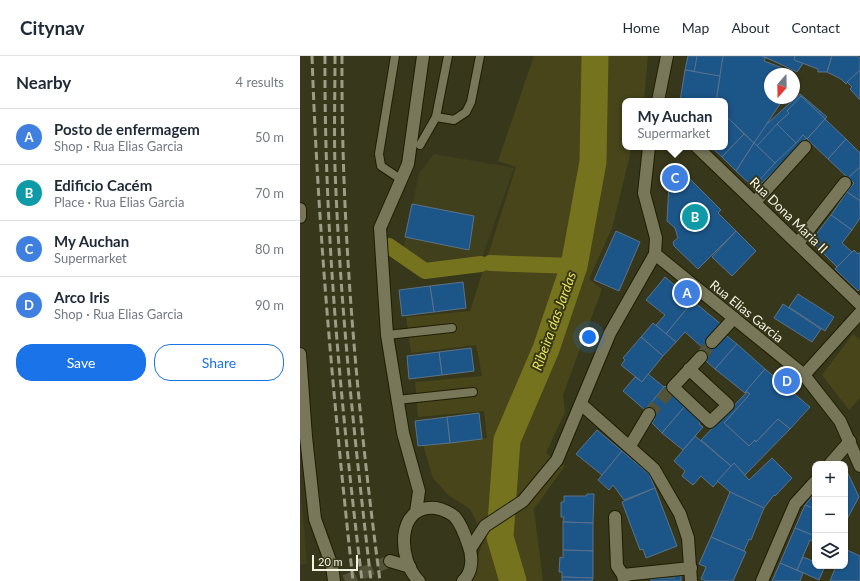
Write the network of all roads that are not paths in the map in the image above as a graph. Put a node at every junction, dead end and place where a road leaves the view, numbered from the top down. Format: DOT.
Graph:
graph roads {
  1 [pos="395,56"];
  2 [pos="423,56"];
  3 [pos="448,56"];
  4 [pos="480,56"];
  5 [pos="666,56"];
  6 [pos="659,98"];
  7 [pos="436,117"];
  8 [pos="420,145"];
  9 [pos="805,147"];
  10 [pos="649,150"];
  11 [pos="700,150"];
  12 [pos="402,180"];
  13 [pos="845,183"];
  14 [pos="755,202"];
  15 [pos="300,209"];
  16 [pos="300,217"];
  17 [pos="798,243"];
  18 [pos="655,254"];
  19 [pos="860,304"];
  20 [pos="860,313"];
  21 [pos="734,318"];
  22 [pos="452,328"];
  23 [pos="387,335"];
  24 [pos="712,342"];
  25 [pos="300,354"];
  26 [pos="701,357"];
  27 [pos="689,369"];
  28 [pos="804,375"];
  29 [pos="473,392"];
  30 [pos="397,400"];
  31 [pos="581,404"];
  32 [pos="649,414"];
  33 [pos="850,441"];
  34 [pos="630,446"];
  35 [pos="833,461"];
  36 [pos="860,466"];
  37 [pos="812,485"];
  38 [pos="419,491"];
  39 [pos="432,508"];
  40 [pos="416,512"];
  41 [pos="615,517"];
  42 [pos="485,526"];
  43 [pos="461,528"];
  44 [pos="404,549"];
  45 [pos="470,549"];
  46 [pos="410,567"];
  47 [pos="691,568"];
  48 [pos="623,578"];
  49 [pos="334,581"];
  50 [pos="419,581"];
  51 [pos="463,581"];
  52 [pos="691,581"];
  53 [pos="762,581"];
  1 -- 12 [label="lane"];
  2 -- 12 [label="street"];
  3 -- 7 [label="lane"];
  4 -- 7 [label="lane"];
  5 -- 6 [label="street"];
  7 -- 8 [label="lane"];
  9 -- 14 [label="street"];
  10 -- 18 [label="street"];
  11 -- 14 [label="street, Rua Dona Maria II"];
  12 -- 23 [label="street"];
  13 -- 17 [label="street"];
  14 -- 17 [label="street, Rua Dona Maria II"];
  15 -- 16 [label="street"];
  17 -- 19 [label="street, Rua Dona Maria II"];
  18 -- 21 [label="street, Rua Elias Garcia"];
  18 -- 31 [label="street"];
  20 -- 28 [label="street"];
  21 -- 24 [label="street"];
  21 -- 28 [label="street, Rua Elias Garcia"];
  22 -- 23 [label="lane"];
  23 -- 30 [label="street"];
  25 -- 49 [label="street"];
  26 -- 27 [label="street"];
  27 -- 27 [label="street"];
  28 -- 33 [label="street, Rua Elias Garcia"];
  29 -- 30 [label="lane"];
  30 -- 38 [label="street"];
  31 -- 34 [label="street"];
  31 -- 42 [label="street"];
  32 -- 34 [label="street"];
  33 -- 35 [label="street"];
  33 -- 36 [label="street, Rua Elias Garcia"];
  34 -- 47 [label="street"];
  37 -- 53 [label="street"];
  38 -- 39 [label="street"];
  38 -- 40 [label="street"];
  39 -- 40 [label="street"];
  39 -- 43 [label="street"];
  40 -- 44 [label="street"];
  41 -- 48 [label="street"];
  42 -- 43 [label="street"];
  42 -- 45 [label="street"];
  43 -- 45 [label="street"];
  44 -- 46 [label="street"];
  44 -- 46 [label="street"];
  45 -- 51 [label="street"];
  46 -- 50 [label="street"];
  47 -- 48 [label="street"];
  47 -- 52 [label="street"];
}
